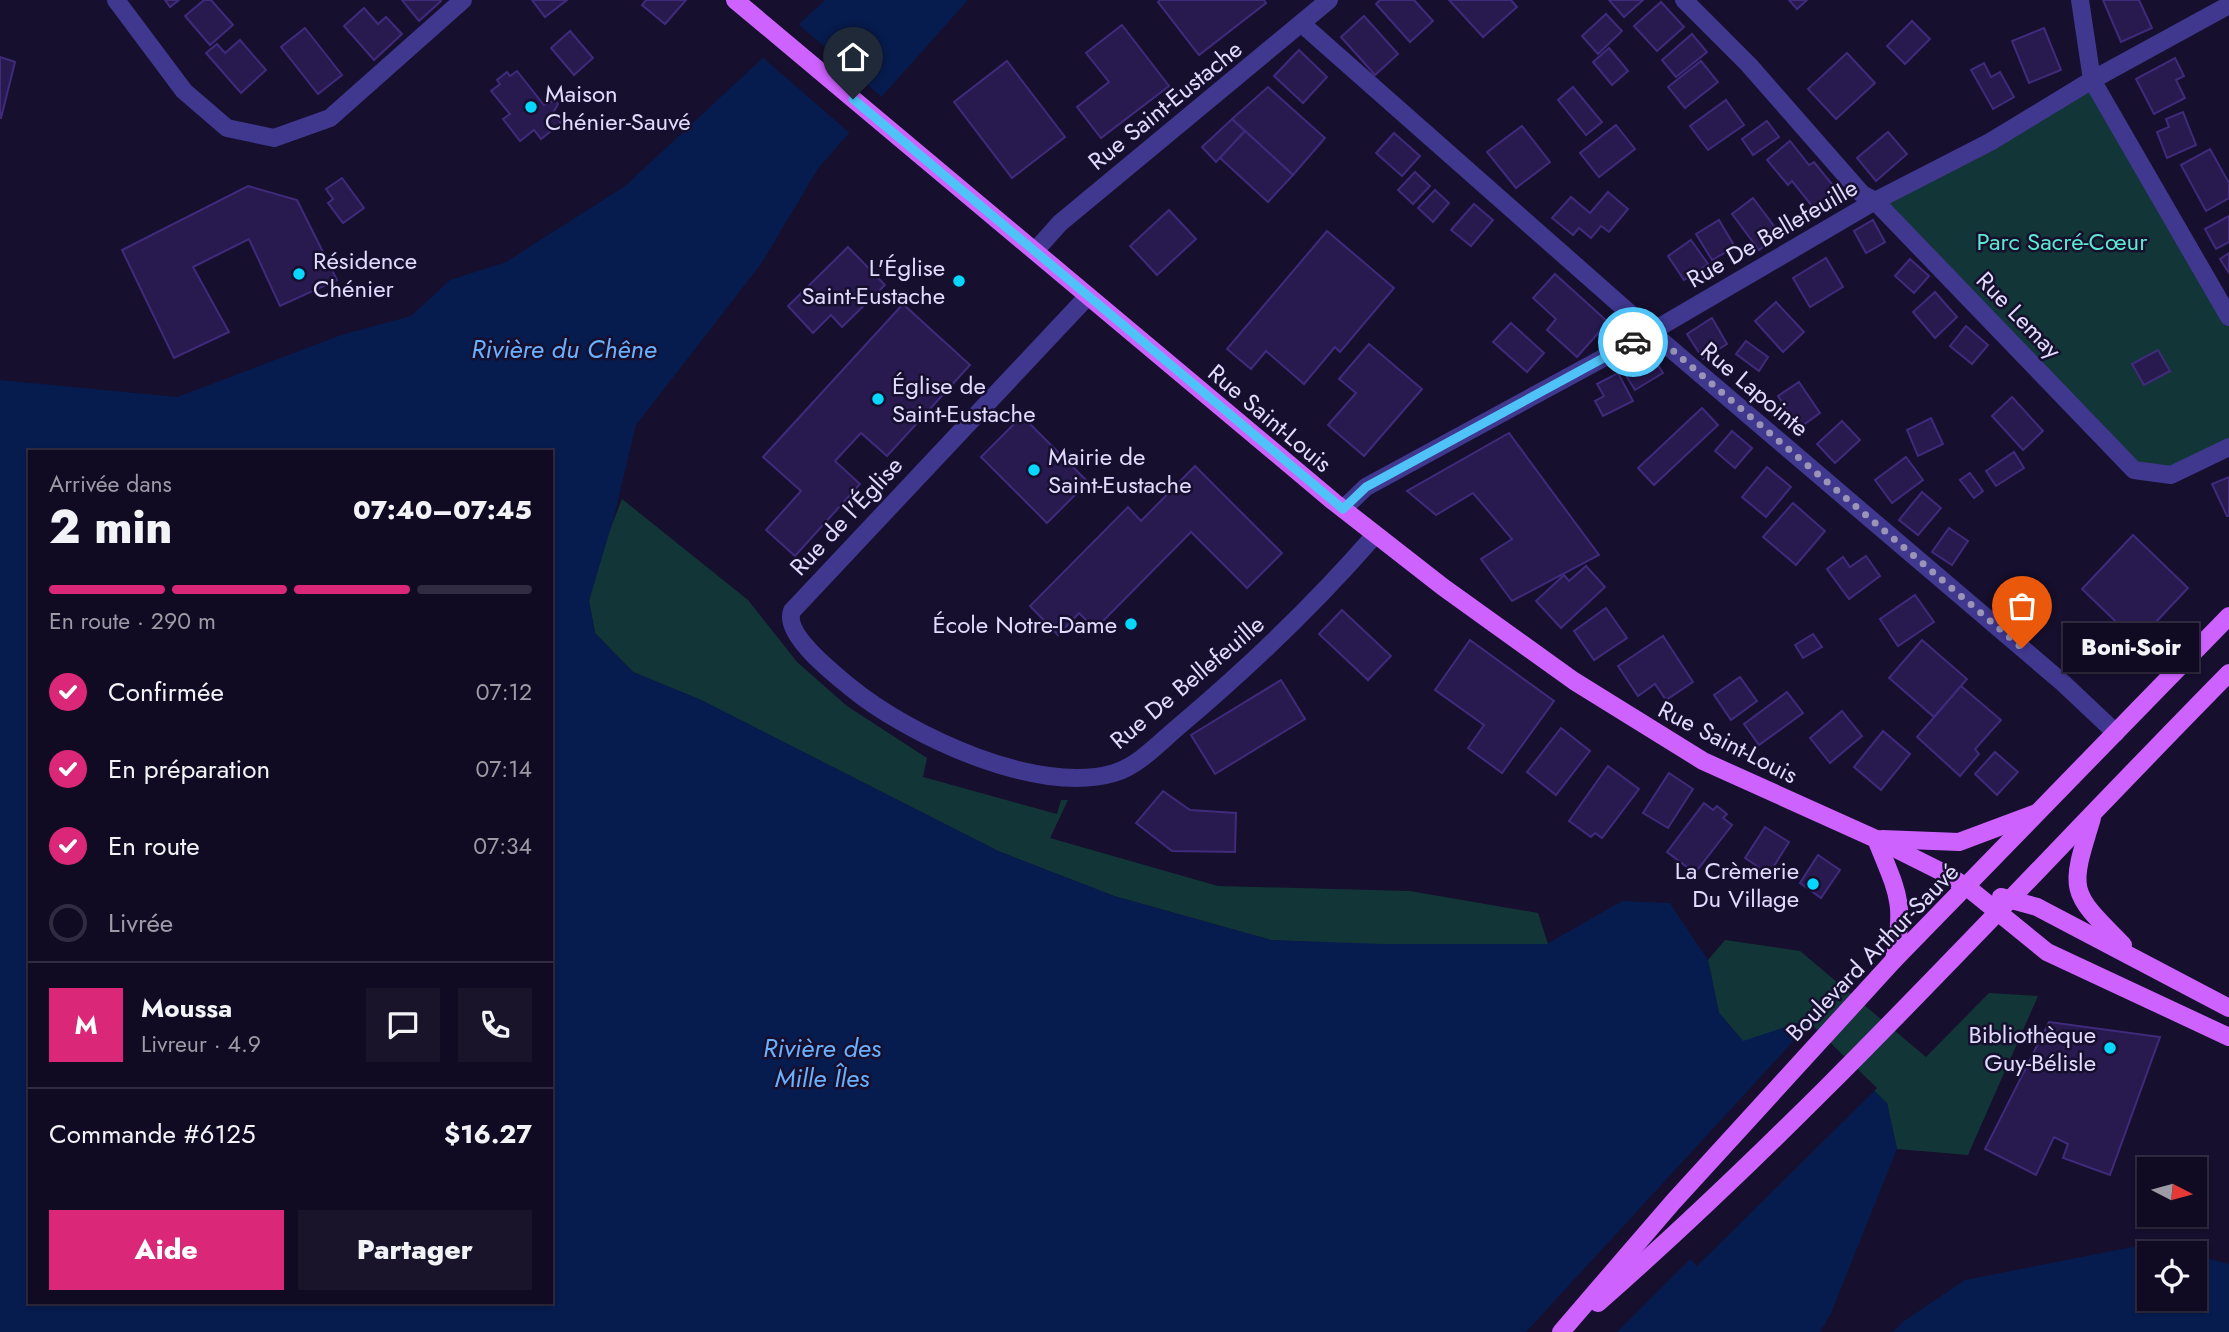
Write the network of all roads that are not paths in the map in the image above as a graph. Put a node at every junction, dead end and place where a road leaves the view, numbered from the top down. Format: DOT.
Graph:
graph roads {
  1 [pos="116,0"];
  2 [pos="463,0"];
  3 [pos="735,0"];
  4 [pos="1329,0"];
  5 [pos="2080,0"];
  6 [pos="1690,2"];
  7 [pos="2229,5"];
  8 [pos="1302,24"];
  9 [pos="2092,79"];
  10 [pos="1875,201"];
  11 [pos="1035,251"];
  12 [pos="1088,296"];
  13 [pos="2229,317"];
  14 [pos="1651,332"];
  15 [pos="2229,447"];
  16 [pos="1343,509"];
  17 [pos="1375,535"];
  18 [pos="2229,616"];
  19 [pos="790,621"];
  20 [pos="2229,673"];
  21 [pos="2116,733"];
  22 [pos="2040,811"];
  23 [pos="2093,814"];
  24 [pos="1876,839"];
  25 [pos="1967,887"];
  26 [pos="2010,899"];
  27 [pos="1998,913"];
  28 [pos="2134,957"];
  29 [pos="1894,960"];
  30 [pos="2229,1008"];
  31 [pos="2229,1037"];
  32 [pos="1563,1332"];
  1 -- 2 [label="street"];
  3 -- 11 [label="main road, Rue Saint-Louis"];
  4 -- 8 [label="street, Rue Saint-Eustache"];
  5 -- 9 [label="street"];
  6 -- 10 [label="street, Rue Lemay"];
  7 -- 9 [label="street, Rue De Bellefeuille"];
  8 -- 11 [label="street, Rue Saint-Eustache"];
  8 -- 14 [label="street, Rue Lapointe"];
  9 -- 10 [label="street, Rue De Bellefeuille"];
  9 -- 13 [label="street"];
  10 -- 14 [label="street, Rue De Bellefeuille"];
  10 -- 15 [label="street, Rue Lemay"];
  11 -- 12 [label="main road, Rue Saint-Louis"];
  12 -- 16 [label="main road, Rue Saint-Louis"];
  12 -- 19 [label="street, Rue de l'Église"];
  14 -- 16 [label="street, Rue De Bellefeuille"];
  14 -- 21 [label="street, Rue Lapointe"];
  16 -- 17 [label="main road, Rue Saint-Louis"];
  17 -- 19 [label="street, Rue De Bellefeuille"];
  17 -- 24 [label="main road, Rue Saint-Louis"];
  18 -- 21 [label="main road, Boulevard Arthur-Sauvé"];
  20 -- 23 [label="main road, Boulevard Arthur-Sauvé"];
  21 -- 22 [label="main road, Boulevard Arthur-Sauvé"];
  22 -- 24 [label="main road"];
  22 -- 25 [label="main road, Boulevard Arthur-Sauvé"];
  23 -- 26 [label="main road, Boulevard Arthur-Sauvé"];
  23 -- 28 [label="main road"];
  24 -- 25 [label="main road, Rue Saint-Louis"];
  24 -- 29 [label="main road"];
  25 -- 26 [label="main road"];
  25 -- 27 [label="main road"];
  25 -- 29 [label="main road, Boulevard Arthur-Sauvé"];
  26 -- 27 [label="main road, Boulevard Arthur-Sauvé"];
  26 -- 28 [label="main road"];
  27 -- 31 [label="main road"];
  27 -- 32 [label="main road, Boulevard Arthur-Sauvé"];
  28 -- 30 [label="main road"];
  29 -- 32 [label="main road, Boulevard Arthur-Sauvé"];
}
